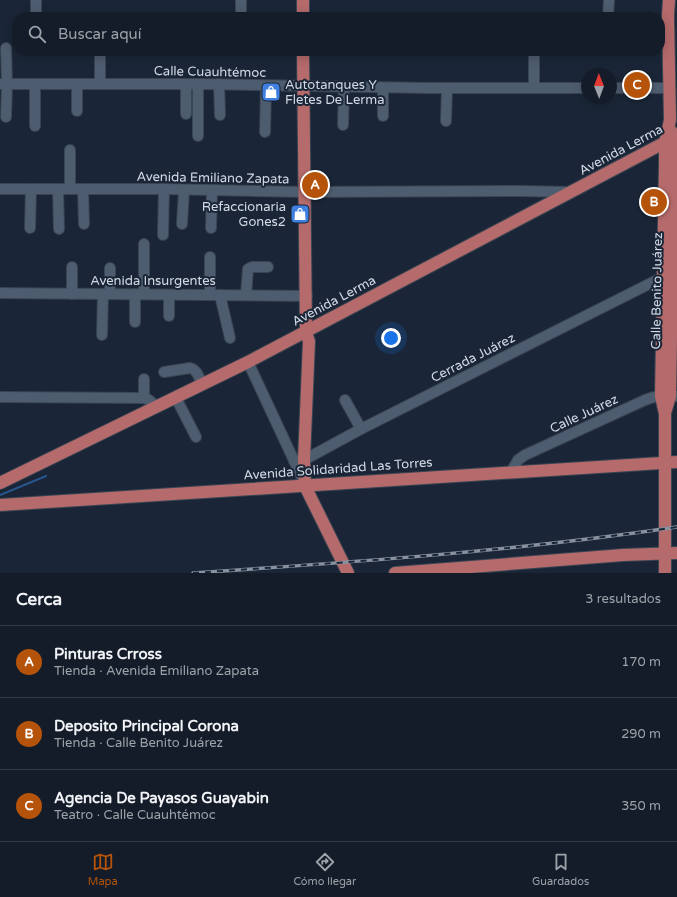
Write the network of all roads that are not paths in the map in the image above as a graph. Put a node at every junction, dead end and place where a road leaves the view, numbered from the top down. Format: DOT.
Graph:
graph roads {
  1 [pos="36,0"];
  2 [pos="241,0"];
  3 [pos="303,0"];
  4 [pos="609,0"];
  5 [pos="669,0"];
  6 [pos="36,12"];
  7 [pos="241,12"];
  8 [pos="303,12"];
  9 [pos="608,12"];
  10 [pos="673,15"];
  11 [pos="6,48"];
  12 [pos="100,56"];
  13 [pos="303,56"];
  14 [pos="534,56"];
  15 [pos="3,84"];
  16 [pos="35,84"];
  17 [pos="77,84"];
  18 [pos="100,84"];
  19 [pos="186,84"];
  20 [pos="198,84"];
  21 [pos="219,84"];
  22 [pos="266,86"];
  23 [pos="303,86"];
  24 [pos="344,87"];
  25 [pos="383,88"];
  26 [pos="447,88"];
  27 [pos="534,88"];
  28 [pos="581,88"];
  29 [pos="617,88"];
  30 [pos="669,88"];
  31 [pos="77,111"];
  32 [pos="186,114"];
  33 [pos="220,115"];
  34 [pos="383,116"];
  35 [pos="6,117"];
  36 [pos="446,121"];
  37 [pos="343,125"];
  38 [pos="35,126"];
  39 [pos="265,132"];
  40 [pos="198,136"];
  41 [pos="672,139"];
  42 [pos="70,150"];
  43 [pos="675,165"];
  44 [pos="0,189"];
  45 [pos="31,189"];
  46 [pos="58,189"];
  47 [pos="70,189"];
  48 [pos="83,189"];
  49 [pos="164,189"];
  50 [pos="184,190"];
  51 [pos="212,190"];
  52 [pos="305,192"];
  53 [pos="570,192"];
  54 [pos="84,224"];
  55 [pos="182,224"];
  56 [pos="30,228"];
  57 [pos="211,228"];
  58 [pos="59,229"];
  59 [pos="163,235"];
  60 [pos="144,244"];
  61 [pos="210,257"];
  62 [pos="72,267"];
  63 [pos="268,267"];
  64 [pos="110,268"];
  65 [pos="663,277"];
  66 [pos="0,293"];
  67 [pos="72,294"];
  68 [pos="106,294"];
  69 [pos="140,294"];
  70 [pos="169,294"];
  71 [pos="215,295"];
  72 [pos="246,295"];
  73 [pos="307,296"];
  74 [pos="674,305"];
  75 [pos="169,316"];
  76 [pos="135,322"];
  77 [pos="666,332"];
  78 [pos="102,335"];
  79 [pos="307,335"];
  80 [pos="230,338"];
  81 [pos="674,347"];
  82 [pos="249,366"];
  83 [pos="164,372"];
  84 [pos="144,379"];
  85 [pos="202,385"];
  86 [pos="669,396"];
  87 [pos="0,397"];
  88 [pos="144,398"];
  89 [pos="176,398"];
  90 [pos="345,400"];
  91 [pos="157,407"];
  92 [pos="361,429"];
  93 [pos="196,437"];
  94 [pos="299,460"];
  95 [pos="671,462"];
  96 [pos="511,472"];
  97 [pos="0,483"];
  98 [pos="305,486"];
  99 [pos="0,505"];
  100 [pos="671,553"];
  101 [pos="348,573"];
  102 [pos="395,573"];
  103 [pos="665,573"];
  1 -- 6 [label="street"];
  2 -- 7 [label="street"];
  3 -- 8 [label="main road"];
  4 -- 9 [label="street"];
  5 -- 10 [label="main road, Calle Benito Juárez"];
  10 -- 30 [label="main road, Calle Benito Juárez"];
  11 -- 15 [label="street"];
  12 -- 18 [label="street"];
  13 -- 23 [label="main road"];
  14 -- 27 [label="street"];
  15 -- 16 [label="street, Calle Cuauhtémoc"];
  15 -- 35 [label="street"];
  16 -- 17 [label="street, Calle Cuauhtémoc"];
  16 -- 38 [label="street"];
  17 -- 18 [label="street, Calle Cuauhtémoc"];
  17 -- 31 [label="street"];
  18 -- 19 [label="street, Calle Cuauhtémoc"];
  19 -- 20 [label="street, Calle Cuauhtémoc"];
  19 -- 32 [label="street"];
  20 -- 21 [label="street, Calle Cuauhtémoc"];
  20 -- 40 [label="street"];
  21 -- 22 [label="street, Calle Cuauhtémoc"];
  21 -- 33 [label="street"];
  22 -- 23 [label="street, Calle Cuauhtémoc"];
  22 -- 39 [label="street"];
  23 -- 24 [label="street, Calle Cuauhtémoc"];
  23 -- 52 [label="main road"];
  24 -- 25 [label="street, Calle Cuauhtémoc"];
  24 -- 37 [label="street"];
  25 -- 26 [label="street, Calle Cuauhtémoc"];
  25 -- 34 [label="street"];
  26 -- 27 [label="street, Calle Cuauhtémoc"];
  26 -- 36 [label="street"];
  27 -- 28 [label="street, Calle Cuauhtémoc"];
  29 -- 30 [label="street"];
  30 -- 41 [label="main road, Calle Benito Juárez"];
  41 -- 43 [label="main road, Calle Benito Juárez"];
  41 -- 53 [label="main road, Avenida Lerma"];
  41 -- 65 [label="main road, Calle Benito Juárez"];
  42 -- 47 [label="street"];
  43 -- 74 [label="main road, Calle Benito Juárez"];
  44 -- 45 [label="street, Avenida Emiliano Zapata"];
  45 -- 46 [label="street, Avenida Emiliano Zapata"];
  45 -- 56 [label="street"];
  46 -- 47 [label="street, Avenida Emiliano Zapata"];
  46 -- 58 [label="street"];
  47 -- 48 [label="street, Avenida Emiliano Zapata"];
  48 -- 49 [label="street, Avenida Emiliano Zapata"];
  48 -- 54 [label="street"];
  49 -- 50 [label="street, Avenida Emiliano Zapata"];
  49 -- 59 [label="street"];
  50 -- 51 [label="street, Avenida Emiliano Zapata"];
  50 -- 55 [label="street"];
  51 -- 52 [label="street, Avenida Emiliano Zapata"];
  51 -- 57 [label="street"];
  52 -- 53 [label="street, Avenida Emiliano Zapata"];
  52 -- 73 [label="main road"];
  53 -- 79 [label="main road, Avenida Lerma"];
  60 -- 69 [label="street"];
  61 -- 71 [label="street"];
  62 -- 67 [label="street"];
  63 -- 72 [label="street"];
  64 -- 68 [label="street"];
  65 -- 77 [label="main road, Calle Benito Juárez"];
  65 -- 92 [label="street, Cerrada Juárez"];
  66 -- 67 [label="street, Avenida Insurgentes"];
  67 -- 68 [label="street, Avenida Insurgentes"];
  68 -- 69 [label="street, Avenida Insurgentes"];
  68 -- 78 [label="street"];
  69 -- 70 [label="street, Avenida Insurgentes"];
  69 -- 76 [label="street"];
  70 -- 71 [label="street, Avenida Insurgentes"];
  70 -- 75 [label="street"];
  71 -- 72 [label="street, Avenida Insurgentes"];
  71 -- 80 [label="street"];
  72 -- 73 [label="street, Avenida Insurgentes"];
  73 -- 79 [label="main road"];
  74 -- 77 [label="main road, Calle Benito Juárez"];
  77 -- 81 [label="main road, Calle Benito Juárez"];
  77 -- 86 [label="main road, Calle Benito Juárez"];
  79 -- 82 [label="main road, Avenida Lerma"];
  79 -- 94 [label="main road"];
  81 -- 86 [label="main road, Calle Benito Juárez"];
  82 -- 85 [label="main road, Avenida Lerma"];
  82 -- 94 [label="street"];
  83 -- 85 [label="street"];
  84 -- 88 [label="street"];
  85 -- 89 [label="main road, Avenida Lerma"];
  86 -- 95 [label="main road, Calle Benito Juárez"];
  86 -- 96 [label="street, Calle Juárez"];
  87 -- 88 [label="street"];
  88 -- 91 [label="street"];
  89 -- 91 [label="main road, Avenida Lerma"];
  89 -- 93 [label="street"];
  90 -- 92 [label="street"];
  91 -- 97 [label="main road, Avenida Lerma"];
  92 -- 94 [label="street, Cerrada Juárez"];
  94 -- 98 [label="main road"];
  95 -- 96 [label="main road, Avenida Solidaridad Las Torres"];
  95 -- 100 [label="main road, Calle Benito Juárez"];
  96 -- 98 [label="main road, Avenida Solidaridad Las Torres"];
  98 -- 99 [label="main road, Avenida Solidaridad Las Torres"];
  98 -- 101 [label="main road"];
  100 -- 102 [label="main road"];
  100 -- 103 [label="main road, Calle Benito Juárez"];
}
